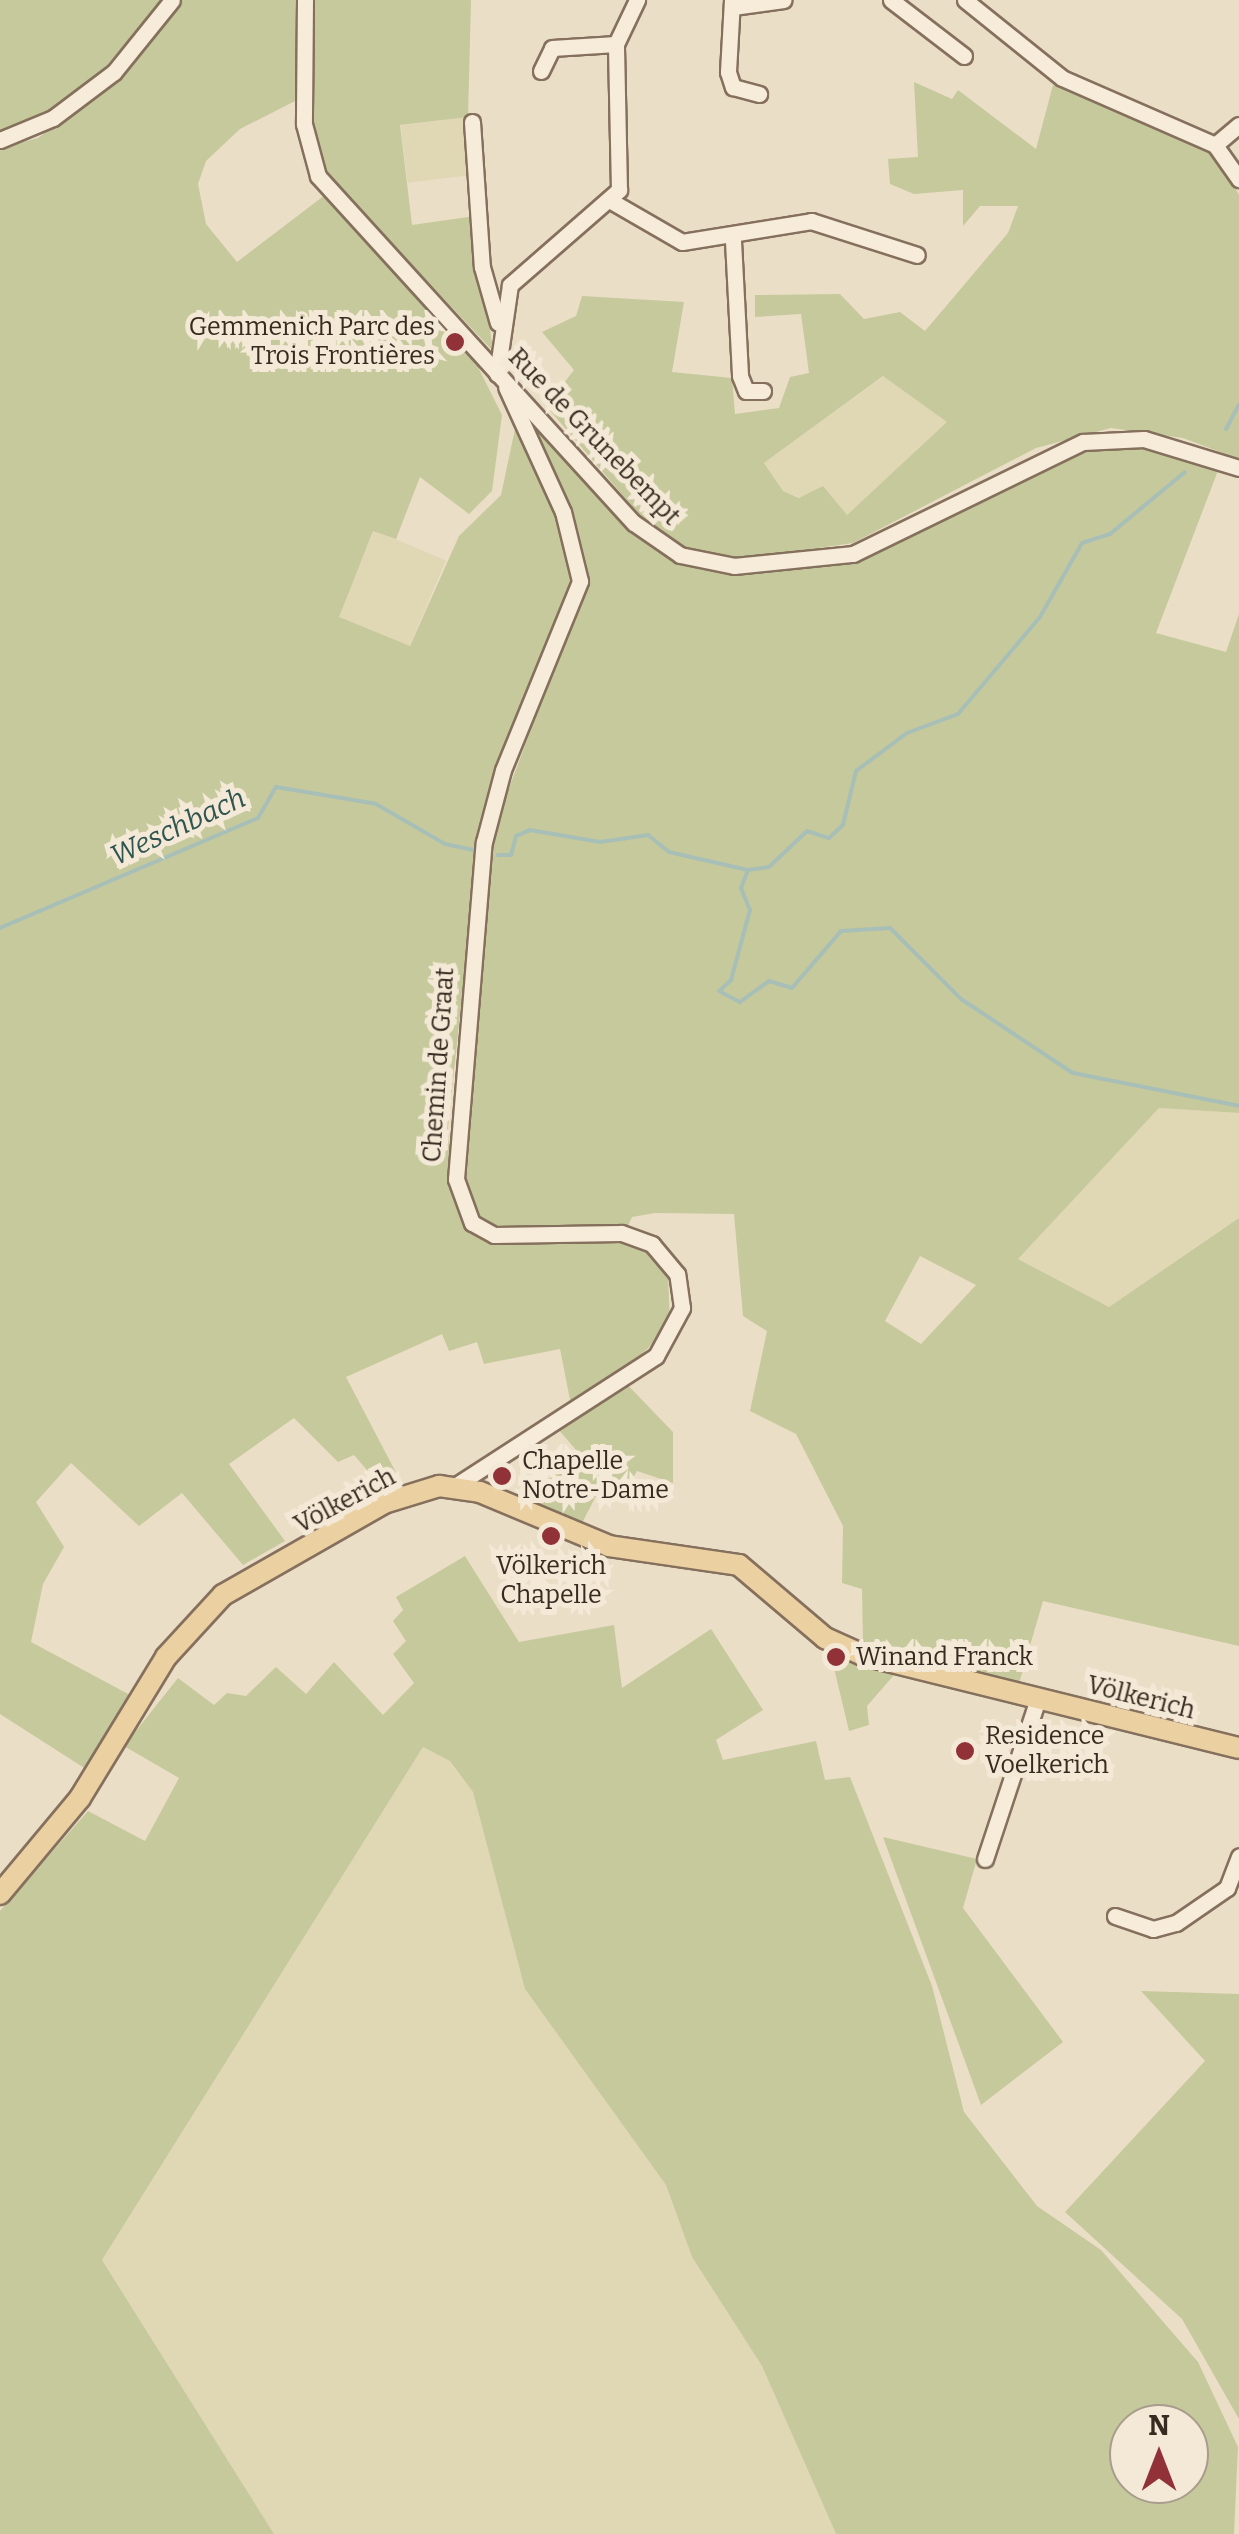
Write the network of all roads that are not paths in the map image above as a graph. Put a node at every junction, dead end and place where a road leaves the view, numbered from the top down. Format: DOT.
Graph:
graph roads {
  1 [pos="172,0"];
  2 [pos="306,0"];
  3 [pos="637,0"];
  4 [pos="784,0"];
  5 [pos="891,0"];
  6 [pos="965,0"];
  7 [pos="732,4"];
  8 [pos="616,44"];
  9 [pos="964,56"];
  10 [pos="541,71"];
  11 [pos="759,94"];
  12 [pos="472,122"];
  13 [pos="1239,125"];
  14 [pos="0,140"];
  15 [pos="1215,145"];
  16 [pos="1239,179"];
  17 [pos="611,200"];
  18 [pos="733,240"];
  19 [pos="917,255"];
  20 [pos="500,332"];
  21 [pos="501,380"];
  22 [pos="763,391"];
  23 [pos="1239,468"];
  24 [pos="455,1486"];
  25 [pos="1038,1698"];
  26 [pos="1239,1748"];
  27 [pos="1239,1856"];
  28 [pos="985,1859"];
  29 [pos="0,1894"];
  30 [pos="1115,1916"];
  1 -- 14 [label="street"];
  2 -- 21 [label="street, Rue de Grunebempt"];
  3 -- 8 [label="street"];
  4 -- 7 [label="street"];
  5 -- 9 [label="street"];
  6 -- 15 [label="street"];
  7 -- 11 [label="street"];
  8 -- 10 [label="street"];
  8 -- 17 [label="street"];
  12 -- 20 [label="street"];
  13 -- 15 [label="street"];
  15 -- 16 [label="street"];
  17 -- 18 [label="street"];
  17 -- 20 [label="street"];
  18 -- 19 [label="street"];
  18 -- 22 [label="street"];
  20 -- 21 [label="street"];
  21 -- 23 [label="street, Rue de Grunebempt"];
  21 -- 24 [label="street, Chemin de Graat"];
  24 -- 25 [label="main road, Völkerich"];
  24 -- 29 [label="main road, Völkerich"];
  25 -- 26 [label="main road, Völkerich"];
  25 -- 28 [label="street"];
  27 -- 30 [label="street"];
}
